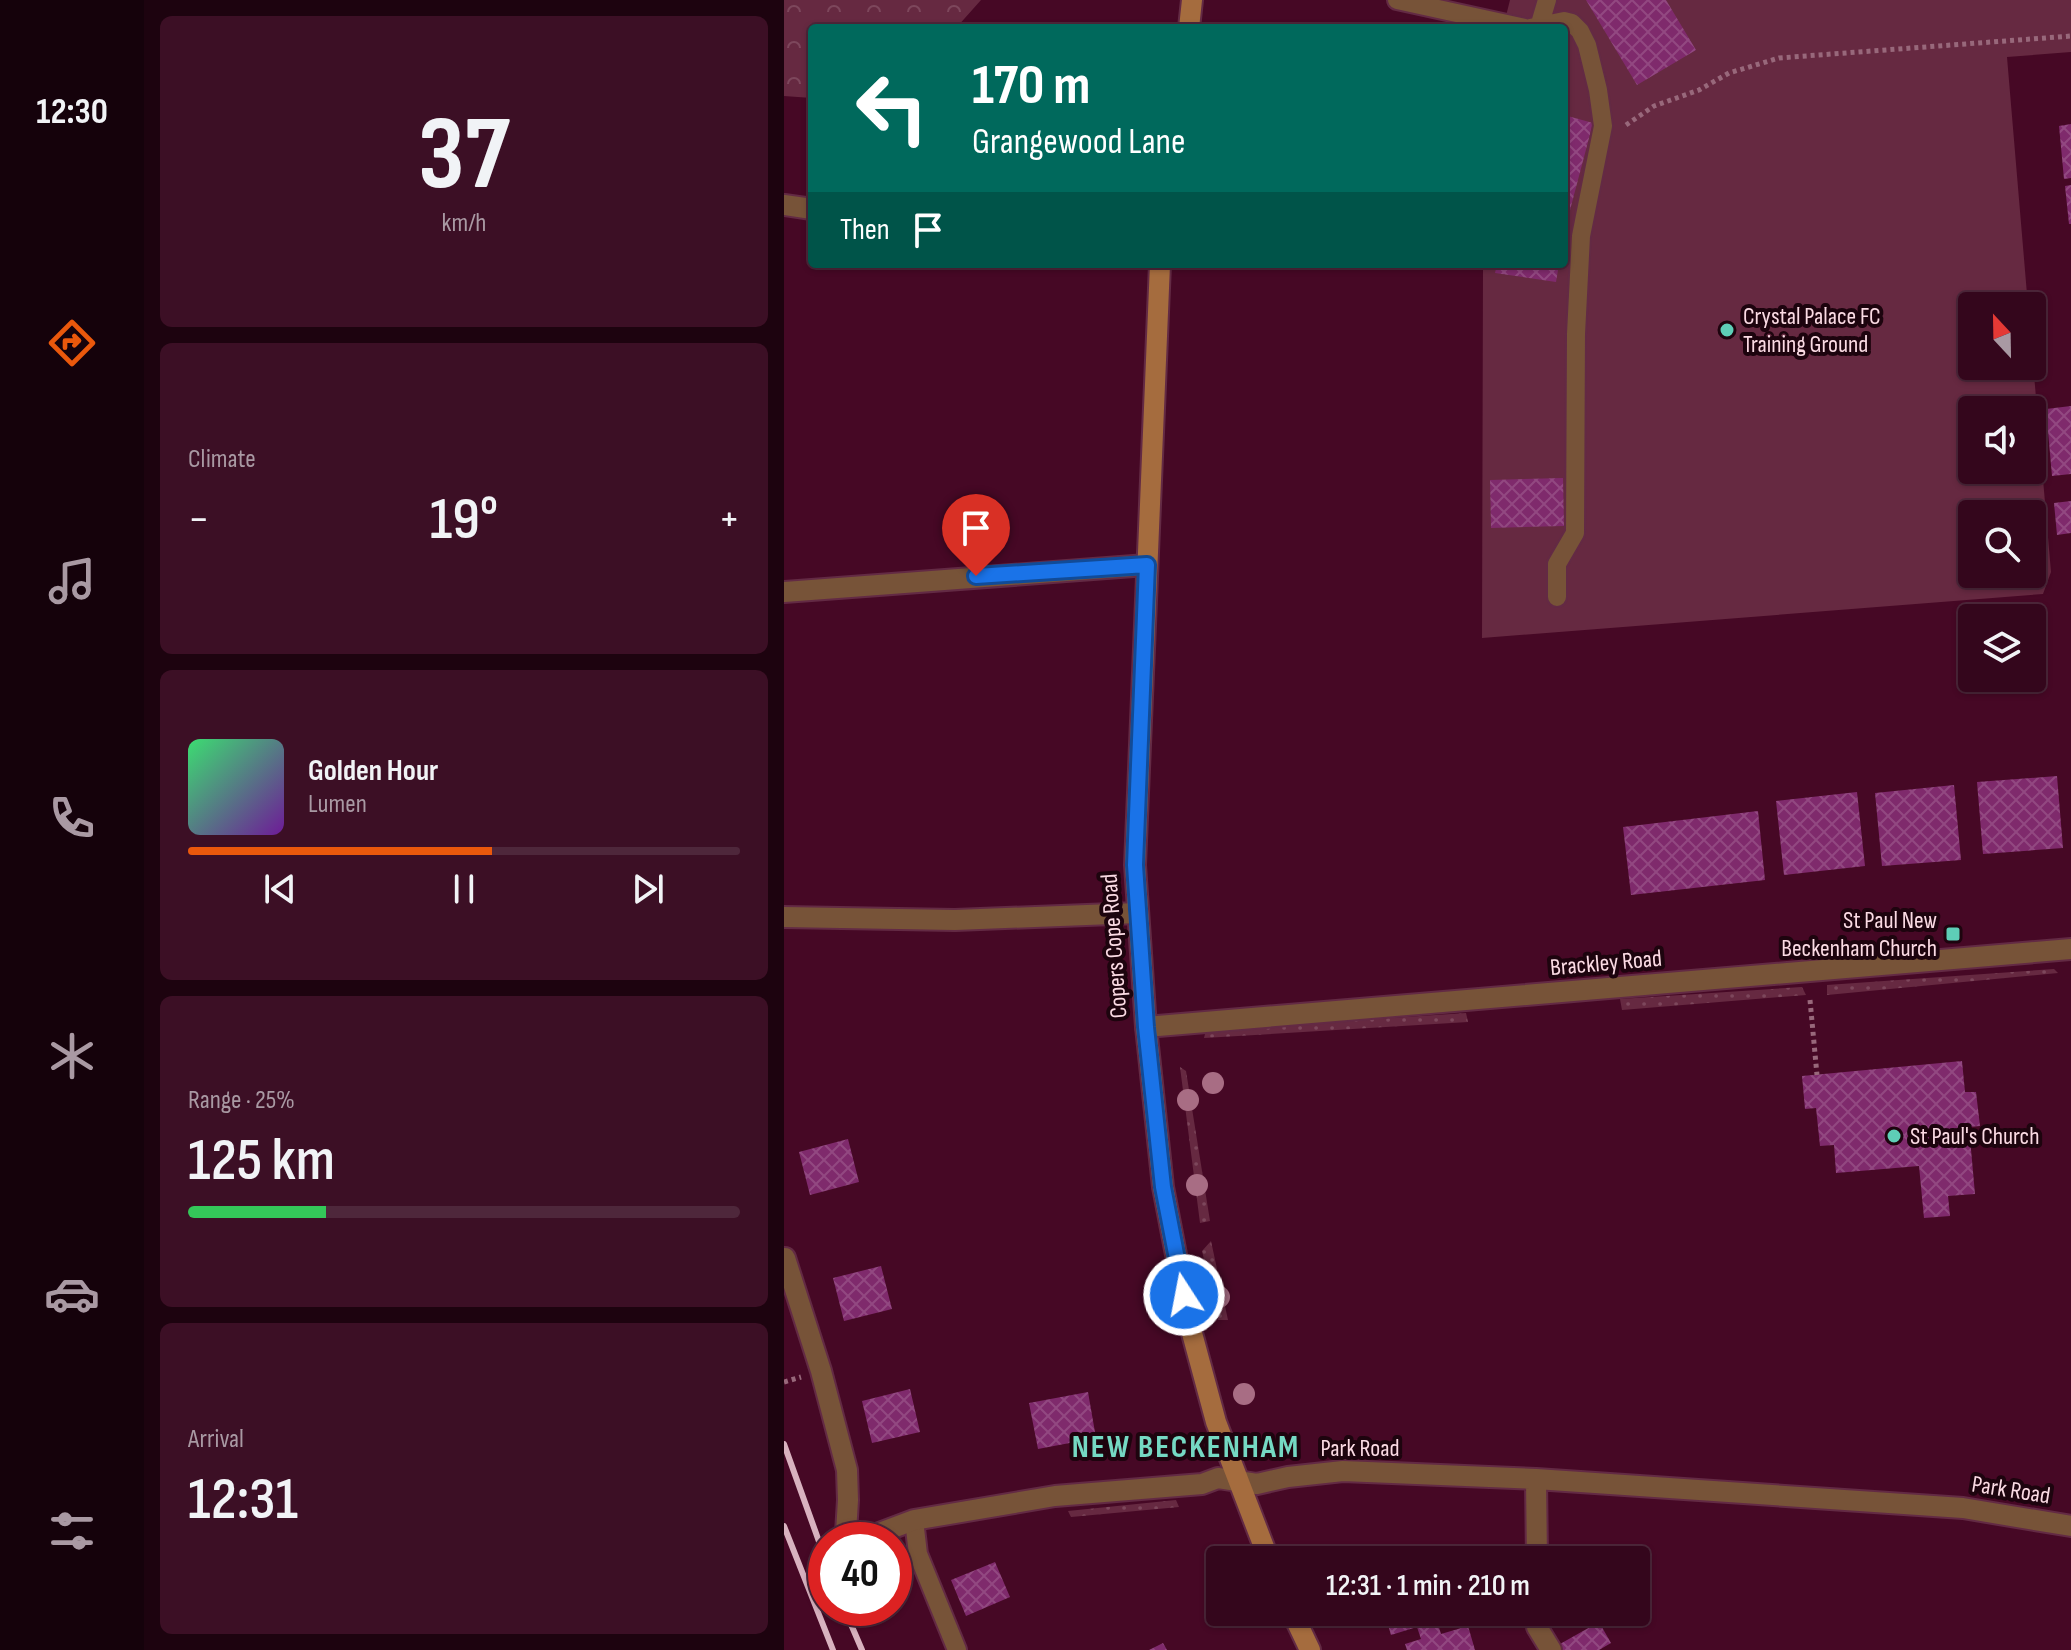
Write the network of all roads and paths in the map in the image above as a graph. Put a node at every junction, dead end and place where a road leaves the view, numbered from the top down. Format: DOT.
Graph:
graph roads {
  1 [pos="1192,0"];
  2 [pos="1397,0"];
  3 [pos="1547,0"];
  4 [pos="1189,24"];
  5 [pos="1509,24"];
  6 [pos="1540,24"];
  7 [pos="1549,24"];
  8 [pos="2071,36"];
  9 [pos="1599,149"];
  10 [pos="784,205"];
  11 [pos="808,208"];
  12 [pos="1160,268"];
  13 [pos="1147,565"];
  14 [pos="784,592"];
  15 [pos="1557,597"];
  16 [pos="1138,913"];
  17 [pos="784,917"];
  18 [pos="2071,949"];
  19 [pos="1810,1000"];
  20 [pos="1146,1027"];
  21 [pos="1817,1075"];
  22 [pos="785,1258"];
  23 [pos="1536,1479"];
  24 [pos="1238,1480"];
  25 [pos="914,1520"];
  26 [pos="2071,1526"];
  27 [pos="1264,1546"];
  28 [pos="1537,1546"];
  29 [pos="1299,1626"];
  30 [pos="1537,1626"];
  31 [pos="957,1650"];
  32 [pos="1310,1650"];
  33 [pos="1551,1650"];
  1 -- 4 [label="street"];
  2 -- 5 [label="lane"];
  3 -- 6 [label="lane"];
  7 -- 9 [label="lane"];
  8 -- 9 [label="path"];
  9 -- 15 [label="lane"];
  10 -- 11 [label="street"];
  12 -- 13 [label="street, Copers Cope Road"];
  13 -- 14 [label="street"];
  13 -- 16 [label="street, Copers Cope Road"];
  16 -- 17 [label="street"];
  16 -- 20 [label="street, Copers Cope Road"];
  18 -- 20 [label="street, Brackley Road"];
  19 -- 21 [label="path"];
  20 -- 24 [label="street, Copers Cope Road"];
  22 -- 25 [label="street, Park Road"];
  23 -- 24 [label="street, Park Road"];
  23 -- 26 [label="street, Park Road"];
  23 -- 28 [label="street"];
  24 -- 25 [label="street, Park Road"];
  24 -- 27 [label="street, Copers Cope Road"];
  25 -- 31 [label="lane"];
  29 -- 32 [label="street"];
  30 -- 33 [label="street"];
}
